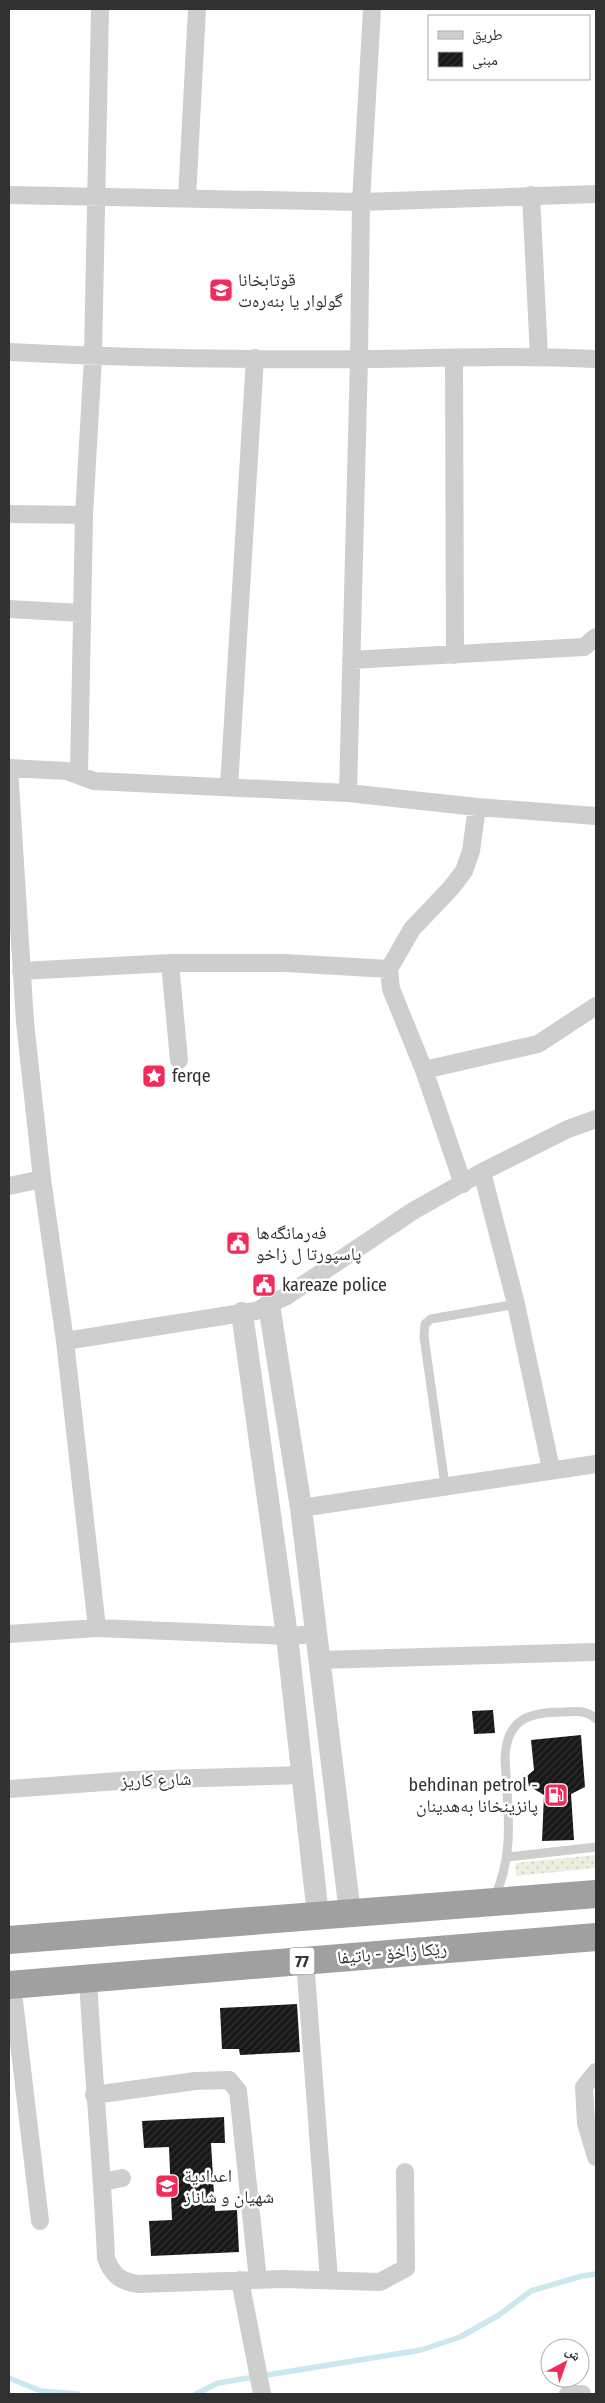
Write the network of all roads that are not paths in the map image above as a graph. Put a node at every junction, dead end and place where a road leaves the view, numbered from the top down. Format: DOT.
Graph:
graph roads {
  1 [pos="100,9"];
  2 [pos="197,9"];
  3 [pos="372,9"];
  4 [pos="596,194"];
  5 [pos="9,195"];
  6 [pos="531,195"];
  7 [pos="97,197"];
  8 [pos="187,198"];
  9 [pos="361,202"];
  10 [pos="9,352"];
  11 [pos="540,356"];
  12 [pos="93,357"];
  13 [pos="255,358"];
  14 [pos="454,358"];
  15 [pos="359,359"];
  16 [pos="596,359"];
  17 [pos="9,514"];
  18 [pos="84,515"];
  19 [pos="9,609"];
  20 [pos="82,613"];
  21 [pos="596,637"];
  22 [pos="455,655"];
  23 [pos="351,660"];
  24 [pos="9,768"];
  25 [pos="79,775"];
  26 [pos="229,787"];
  27 [pos="348,793"];
  28 [pos="477,807"];
  29 [pos="596,816"];
  30 [pos="14,924"];
  31 [pos="170,963"];
  32 [pos="389,969"];
  33 [pos="21,970"];
  34 [pos="596,1006"];
  35 [pos="17,1024"];
  36 [pos="179,1060"];
  37 [pos="424,1070"];
  38 [pos="596,1119"];
  39 [pos="482,1172"];
  40 [pos="42,1179"];
  41 [pos="463,1184"];
  42 [pos="9,1186"];
  43 [pos="516,1304"];
  44 [pos="269,1305"];
  45 [pos="242,1313"];
  46 [pos="65,1341"];
  47 [pos="596,1464"];
  48 [pos="551,1469"];
  49 [pos="445,1485"];
  50 [pos="301,1508"];
  51 [pos="97,1628"];
  52 [pos="9,1634"];
  53 [pos="317,1634"];
  54 [pos="287,1636"];
  55 [pos="596,1652"];
  56 [pos="320,1660"];
  57 [pos="596,1719"];
  58 [pos="303,1775"];
  59 [pos="9,1790"];
  60 [pos="596,1846"];
  61 [pos="508,1857"];
  62 [pos="596,1894"];
  63 [pos="493,1901"];
  64 [pos="350,1913"];
  65 [pos="318,1915"];
  66 [pos="596,1937"];
  67 [pos="9,1940"];
  68 [pos="305,1960"];
  69 [pos="88,1979"];
  70 [pos="10,1984"];
  71 [pos="596,2072"];
  72 [pos="94,2095"];
  73 [pos="596,2157"];
  74 [pos="405,2172"];
  75 [pos="122,2178"];
  76 [pos="103,2182"];
  77 [pos="40,2221"];
  78 [pos="249,2280"];
  79 [pos="330,2280"];
  80 [pos="262,2394"];
  81 [pos="568,2394"];
  82 [pos="582,2394"];
  1 -- 7 [label="street"];
  2 -- 8 [label="street"];
  3 -- 9 [label="street"];
  4 -- 6 [label="street"];
  5 -- 7 [label="street"];
  6 -- 9 [label="street"];
  6 -- 11 [label="street"];
  7 -- 8 [label="street"];
  7 -- 12 [label="street"];
  8 -- 9 [label="street"];
  9 -- 15 [label="street"];
  10 -- 12 [label="street"];
  11 -- 14 [label="street"];
  11 -- 16 [label="street"];
  12 -- 13 [label="street"];
  12 -- 18 [label="street"];
  13 -- 15 [label="street"];
  13 -- 26 [label="street"];
  14 -- 15 [label="street"];
  14 -- 22 [label="street"];
  15 -- 23 [label="street"];
  17 -- 18 [label="street"];
  18 -- 20 [label="street"];
  19 -- 20 [label="street"];
  20 -- 25 [label="street"];
  21 -- 22 [label="street"];
  22 -- 23 [label="street"];
  23 -- 27 [label="street"];
  24 -- 25 [label="street"];
  24 -- 30 [label="street"];
  25 -- 26 [label="street"];
  26 -- 27 [label="street"];
  27 -- 28 [label="street"];
  28 -- 29 [label="street"];
  28 -- 32 [label="street"];
  30 -- 33 [label="street"];
  31 -- 32 [label="street"];
  31 -- 33 [label="street"];
  31 -- 36 [label="street"];
  32 -- 37 [label="street"];
  33 -- 35 [label="street"];
  34 -- 37 [label="street"];
  35 -- 40 [label="street"];
  37 -- 41 [label="street"];
  38 -- 39 [label="street"];
  39 -- 41 [label="street"];
  39 -- 43 [label="street"];
  40 -- 42 [label="street"];
  40 -- 46 [label="street"];
  41 -- 44 [label="street"];
  43 -- 48 [label="street"];
  43 -- 49 [label="lane"];
  44 -- 45 [label="street"];
  44 -- 50 [label="street"];
  45 -- 46 [label="street"];
  45 -- 54 [label="street"];
  46 -- 51 [label="street"];
  47 -- 48 [label="street"];
  48 -- 49 [label="street"];
  49 -- 50 [label="street"];
  50 -- 53 [label="street"];
  51 -- 52 [label="street"];
  51 -- 54 [label="street"];
  53 -- 54 [label="street"];
  53 -- 56 [label="street"];
  54 -- 58 [label="street"];
  55 -- 56 [label="street"];
  56 -- 64 [label="street"];
  57 -- 61 [label="lane"];
  58 -- 59 [label="street, شارع كاريز"];
  58 -- 65 [label="street"];
  60 -- 61 [label="lane"];
  61 -- 63 [label="lane"];
  62 -- 63 [label="highway"];
  63 -- 64 [label="highway"];
  64 -- 65 [label="highway"];
  65 -- 67 [label="highway"];
  66 -- 68 [label="highway, رێکا زاخۆ - باتیفا / 77"];
  68 -- 69 [label="highway, رێکا زاخۆ - باتیفا / 77"];
  68 -- 79 [label="street"];
  69 -- 70 [label="highway, رێکا زاخۆ - باتیفا / 77"];
  69 -- 72 [label="street"];
  70 -- 77 [label="street"];
  71 -- 73 [label="street"];
  72 -- 76 [label="street"];
  72 -- 78 [label="street"];
  74 -- 79 [label="street"];
  75 -- 76 [label="street"];
  76 -- 78 [label="street"];
  78 -- 79 [label="street"];
  78 -- 80 [label="street"];
  81 -- 82 [label="street"];
}
